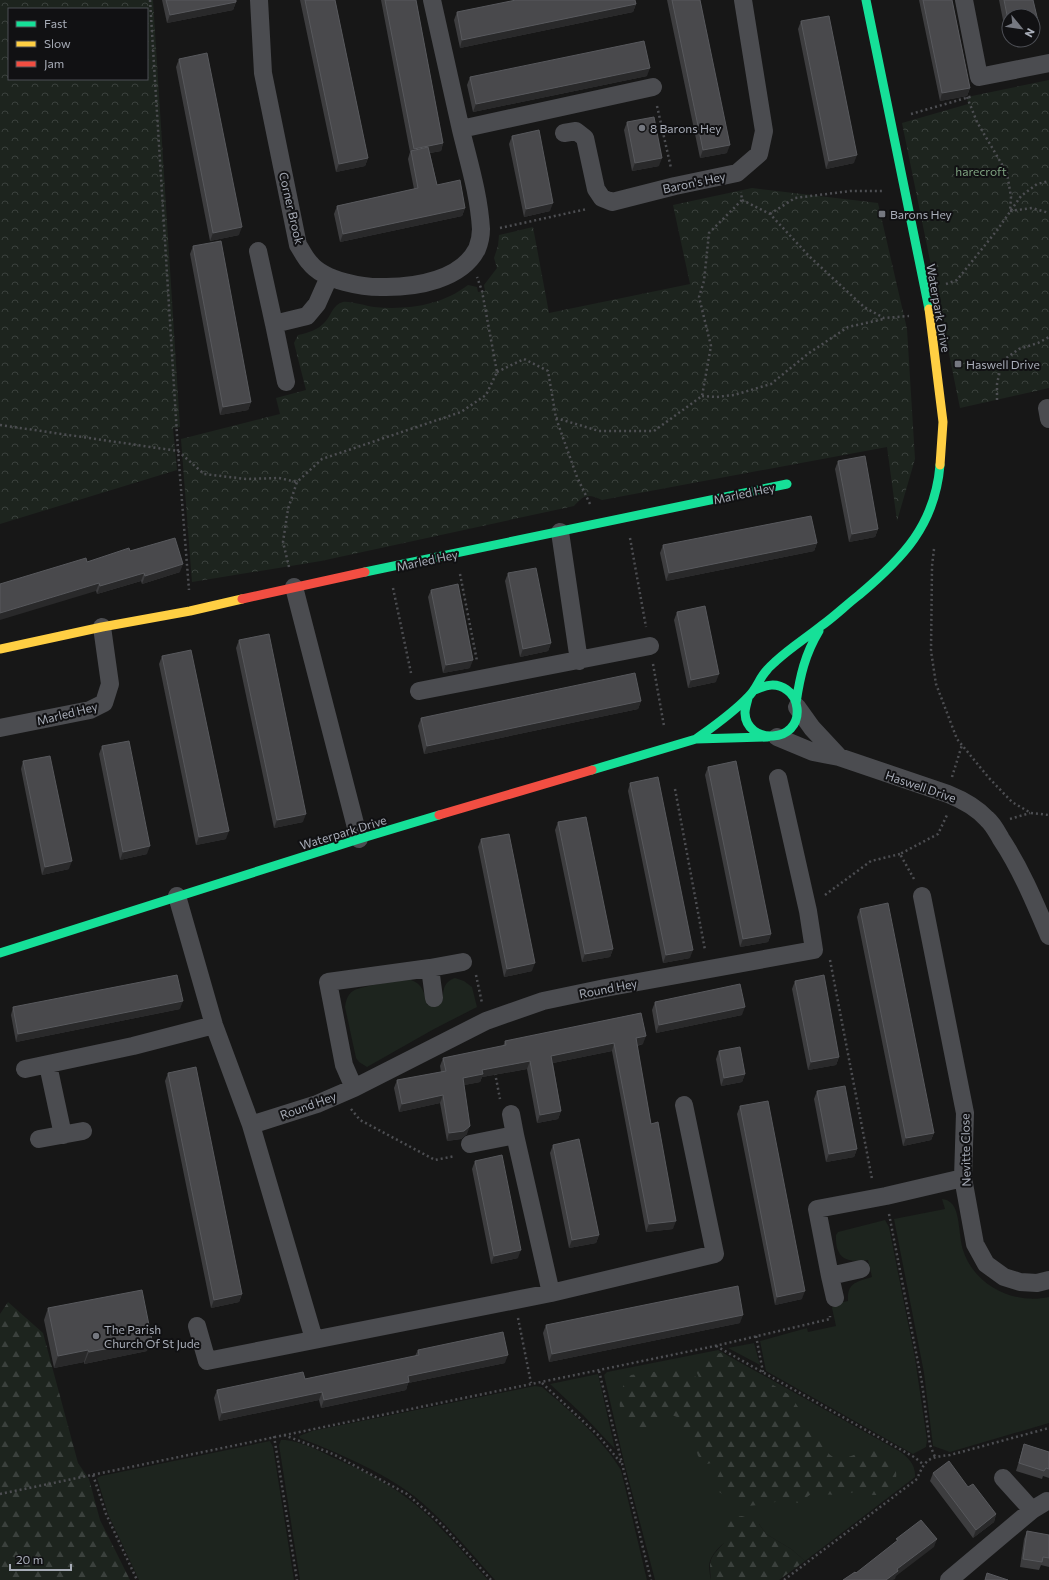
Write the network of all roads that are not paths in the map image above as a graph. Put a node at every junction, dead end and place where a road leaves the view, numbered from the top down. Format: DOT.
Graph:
graph roads {
  1 [pos="259,0"];
  2 [pos="432,0"];
  3 [pos="745,0"];
  4 [pos="866,0"];
  5 [pos="964,0"];
  6 [pos="1049,63"];
  7 [pos="653,87"];
  8 [pos="570,106"];
  9 [pos="461,129"];
  10 [pos="258,251"];
  11 [pos="330,278"];
  12 [pos="274,324"];
  13 [pos="286,382"];
  14 [pos="787,484"];
  15 [pos="560,532"];
  16 [pos="294,587"];
  17 [pos="822,626"];
  18 [pos="102,627"];
  19 [pos="650,646"];
  20 [pos="0,649"];
  21 [pos="579,661"];
  22 [pos="755,690"];
  23 [pos="419,691"];
  24 [pos="748,698"];
  25 [pos="797,705"];
  26 [pos="0,728"];
  27 [pos="773,737"];
  28 [pos="696,739"];
  29 [pos="839,757"];
  30 [pos="778,778"];
  31 [pos="359,839"];
  32 [pos="177,896"];
  33 [pos="922,896"];
  34 [pos="1049,936"];
  35 [pos="0,953"];
  36 [pos="463,962"];
  37 [pos="430,968"];
  38 [pos="434,998"];
  39 [pos="214,1024"];
  40 [pos="48,1065"];
  41 [pos="25,1069"];
  42 [pos="347,1091"];
  43 [pos="684,1105"];
  44 [pos="511,1114"];
  45 [pos="251,1125"];
  46 [pos="83,1131"];
  47 [pos="63,1135"];
  48 [pos="515,1135"];
  49 [pos="39,1139"];
  50 [pos="470,1144"];
  51 [pos="963,1178"];
  52 [pos="861,1269"];
  53 [pos="830,1276"];
  54 [pos="1049,1280"];
  55 [pos="551,1293"];
  56 [pos="834,1298"];
  57 [pos="197,1326"];
  58 [pos="314,1339"];
  59 [pos="1003,1478"];
  60 [pos="1047,1501"];
  61 [pos="1032,1510"];
  62 [pos="949,1580"];
  1 -- 11 [label="street, Corner Brook"];
  2 -- 9 [label="street"];
  3 -- 8 [label="street, Baron's Hey"];
  4 -- 17 [label="street, Waterpark Drive"];
  5 -- 6 [label="street"];
  7 -- 8 [label="street"];
  8 -- 9 [label="street"];
  9 -- 11 [label="street, Corner Brook"];
  10 -- 12 [label="street"];
  11 -- 12 [label="street"];
  12 -- 13 [label="street"];
  14 -- 15 [label="street, Marled Hey"];
  15 -- 16 [label="street, Marled Hey"];
  15 -- 21 [label="street"];
  16 -- 18 [label="street, Marled Hey"];
  16 -- 31 [label="street"];
  17 -- 22 [label="street, Waterpark Drive"];
  17 -- 25 [label="street, Waterpark Drive"];
  18 -- 20 [label="street, Marled Hey"];
  18 -- 26 [label="street, Marled Hey"];
  19 -- 21 [label="street"];
  21 -- 23 [label="street"];
  22 -- 24 [label="street, Waterpark Drive"];
  22 -- 25 [label="street"];
  24 -- 27 [label="street"];
  24 -- 28 [label="street, Waterpark Drive"];
  25 -- 27 [label="street, Waterpark Drive"];
  25 -- 29 [label="street, Haswell Drive"];
  27 -- 28 [label="street, Waterpark Drive"];
  27 -- 29 [label="street, Haswell Drive"];
  28 -- 31 [label="street, Waterpark Drive"];
  29 -- 34 [label="street, Haswell Drive"];
  30 -- 42 [label="street, Round Hey"];
  31 -- 32 [label="street, Waterpark Drive"];
  32 -- 35 [label="street, Waterpark Drive"];
  32 -- 39 [label="street"];
  33 -- 51 [label="street, Nevitte Close"];
  36 -- 37 [label="street"];
  37 -- 38 [label="street"];
  37 -- 42 [label="street"];
  39 -- 40 [label="street"];
  39 -- 45 [label="street"];
  40 -- 41 [label="street"];
  40 -- 47 [label="street"];
  42 -- 45 [label="street, Round Hey"];
  43 -- 55 [label="street"];
  44 -- 48 [label="street"];
  45 -- 58 [label="street"];
  46 -- 47 [label="street"];
  47 -- 49 [label="street"];
  48 -- 50 [label="street"];
  48 -- 55 [label="street"];
  51 -- 53 [label="street"];
  51 -- 54 [label="street, Nevitte Close"];
  52 -- 53 [label="street"];
  53 -- 56 [label="street"];
  55 -- 58 [label="street"];
  57 -- 58 [label="street"];
  59 -- 61 [label="street"];
  60 -- 61 [label="street"];
  61 -- 62 [label="street"];
}
